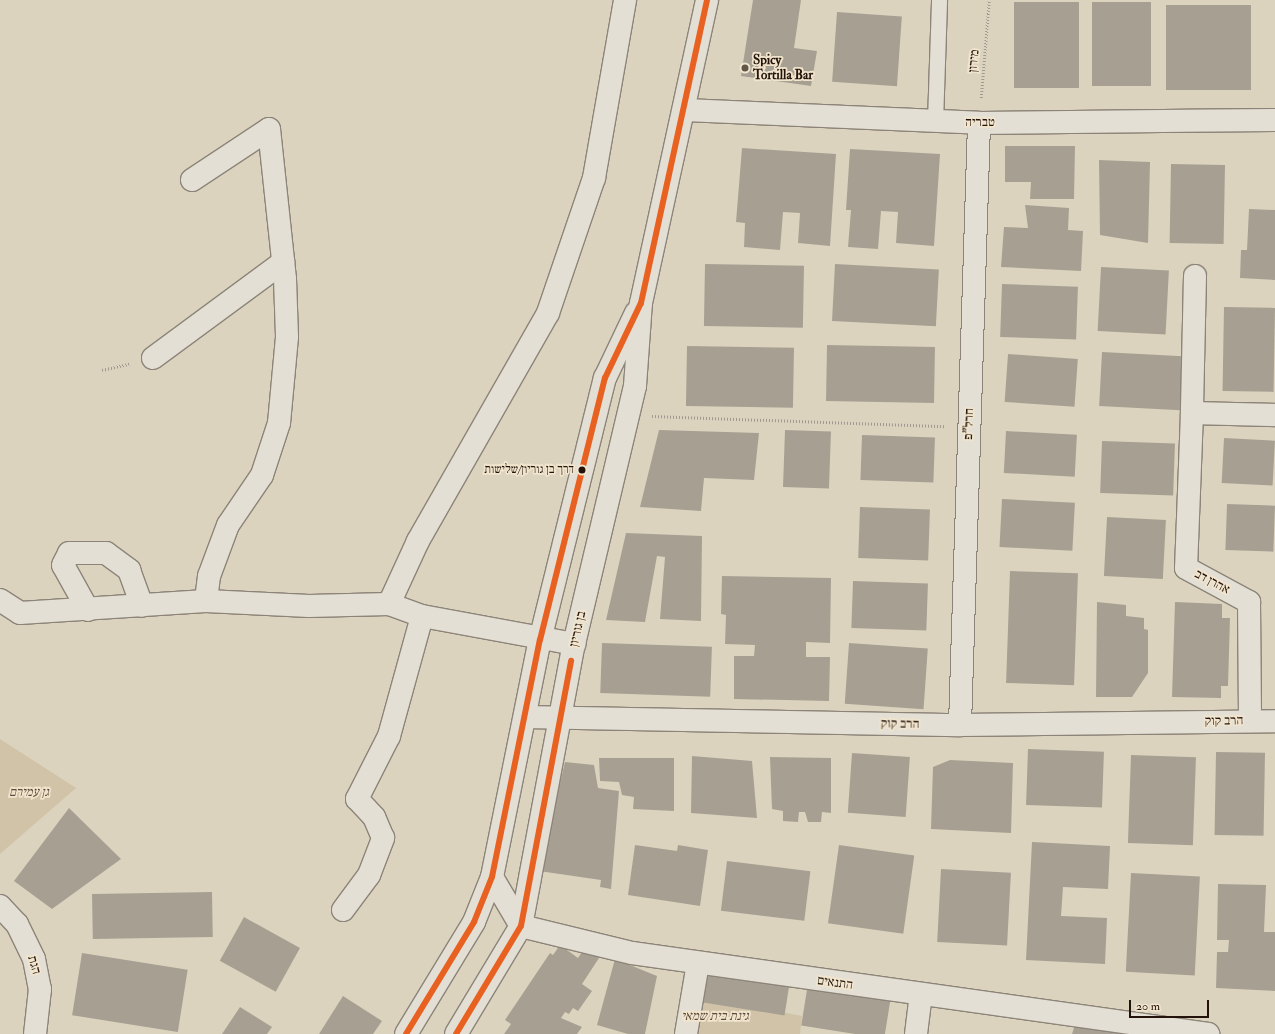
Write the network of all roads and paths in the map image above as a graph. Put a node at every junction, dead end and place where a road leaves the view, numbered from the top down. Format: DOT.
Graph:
graph roads {
  1 [pos="625,0"];
  2 [pos="707,0"];
  3 [pos="939,0"];
  4 [pos="989,0"];
  5 [pos="684,110"];
  6 [pos="1275,120"];
  7 [pos="935,122"];
  8 [pos="979,123"];
  9 [pos="192,180"];
  10 [pos="283,262"];
  11 [pos="1195,276"];
  12 [pos="641,303"];
  13 [pos="153,358"];
  14 [pos="1192,413"];
  15 [pos="629,414"];
  16 [pos="1275,415"];
  17 [pos="970,427"];
  18 [pos="0,600"];
  19 [pos="206,601"];
  20 [pos="389,604"];
  21 [pos="142,606"];
  22 [pos="88,610"];
  23 [pos="422,616"];
  24 [pos="540,640"];
  25 [pos="574,644"];
  26 [pos="562,716"];
  27 [pos="525,717"];
  28 [pos="1250,721"];
  29 [pos="1275,721"];
  30 [pos="960,725"];
  31 [pos="492,877"];
  32 [pos="0,906"];
  33 [pos="343,910"];
  34 [pos="520,926"];
  35 [pos="698,963"];
  36 [pos="921,995"];
  37 [pos="1199,1033"];
  38 [pos="35,1034"];
  39 [pos="406,1034"];
  40 [pos="456,1034"];
  41 [pos="686,1034"];
  42 [pos="916,1034"];
  1 -- 20 [label="street"];
  2 -- 5 [label="street, בן גוריון"];
  3 -- 7 [label="lane"];
  4 -- 8 [label="path, מירון"];
  5 -- 7 [label="street, טבריה"];
  5 -- 12 [label="street, בן גוריון"];
  6 -- 8 [label="street, טבריה"];
  7 -- 8 [label="street, טבריה"];
  8 -- 17 [label="street, חרל\"פ"];
  9 -- 10 [label="street"];
  10 -- 13 [label="street"];
  10 -- 19 [label="street"];
  11 -- 14 [label="street, אהרן דב"];
  12 -- 15 [label="street, בן גוריון"];
  12 -- 24 [label="street, בן גוריון"];
  14 -- 16 [label="street"];
  14 -- 28 [label="street, אהרן דב"];
  15 -- 17 [label="path"];
  15 -- 25 [label="street, בן גוריון"];
  17 -- 30 [label="street, חרל\"פ"];
  18 -- 22 [label="street"];
  19 -- 20 [label="street"];
  19 -- 21 [label="street"];
  20 -- 23 [label="street"];
  21 -- 22 [label="street"];
  21 -- 22 [label="street"];
  23 -- 24 [label="street"];
  23 -- 33 [label="street"];
  24 -- 25 [label="street"];
  24 -- 27 [label="street, בן גוריון"];
  25 -- 26 [label="street, בן גוריון"];
  26 -- 27 [label="street, הרב קוק"];
  26 -- 30 [label="street, הרב קוק"];
  26 -- 34 [label="street, בן גוריון"];
  27 -- 31 [label="street, בן גוריון"];
  28 -- 29 [label="street, הרב קוק"];
  28 -- 30 [label="street, הרב קוק"];
  31 -- 34 [label="street"];
  31 -- 39 [label="street, בן גוריון"];
  32 -- 38 [label="street, הגת"];
  34 -- 35 [label="street, התנאים"];
  34 -- 40 [label="street, בן גוריון"];
  35 -- 36 [label="street, התנאים"];
  35 -- 41 [label="street"];
  36 -- 37 [label="street, התנאים"];
  36 -- 42 [label="street"];
}
